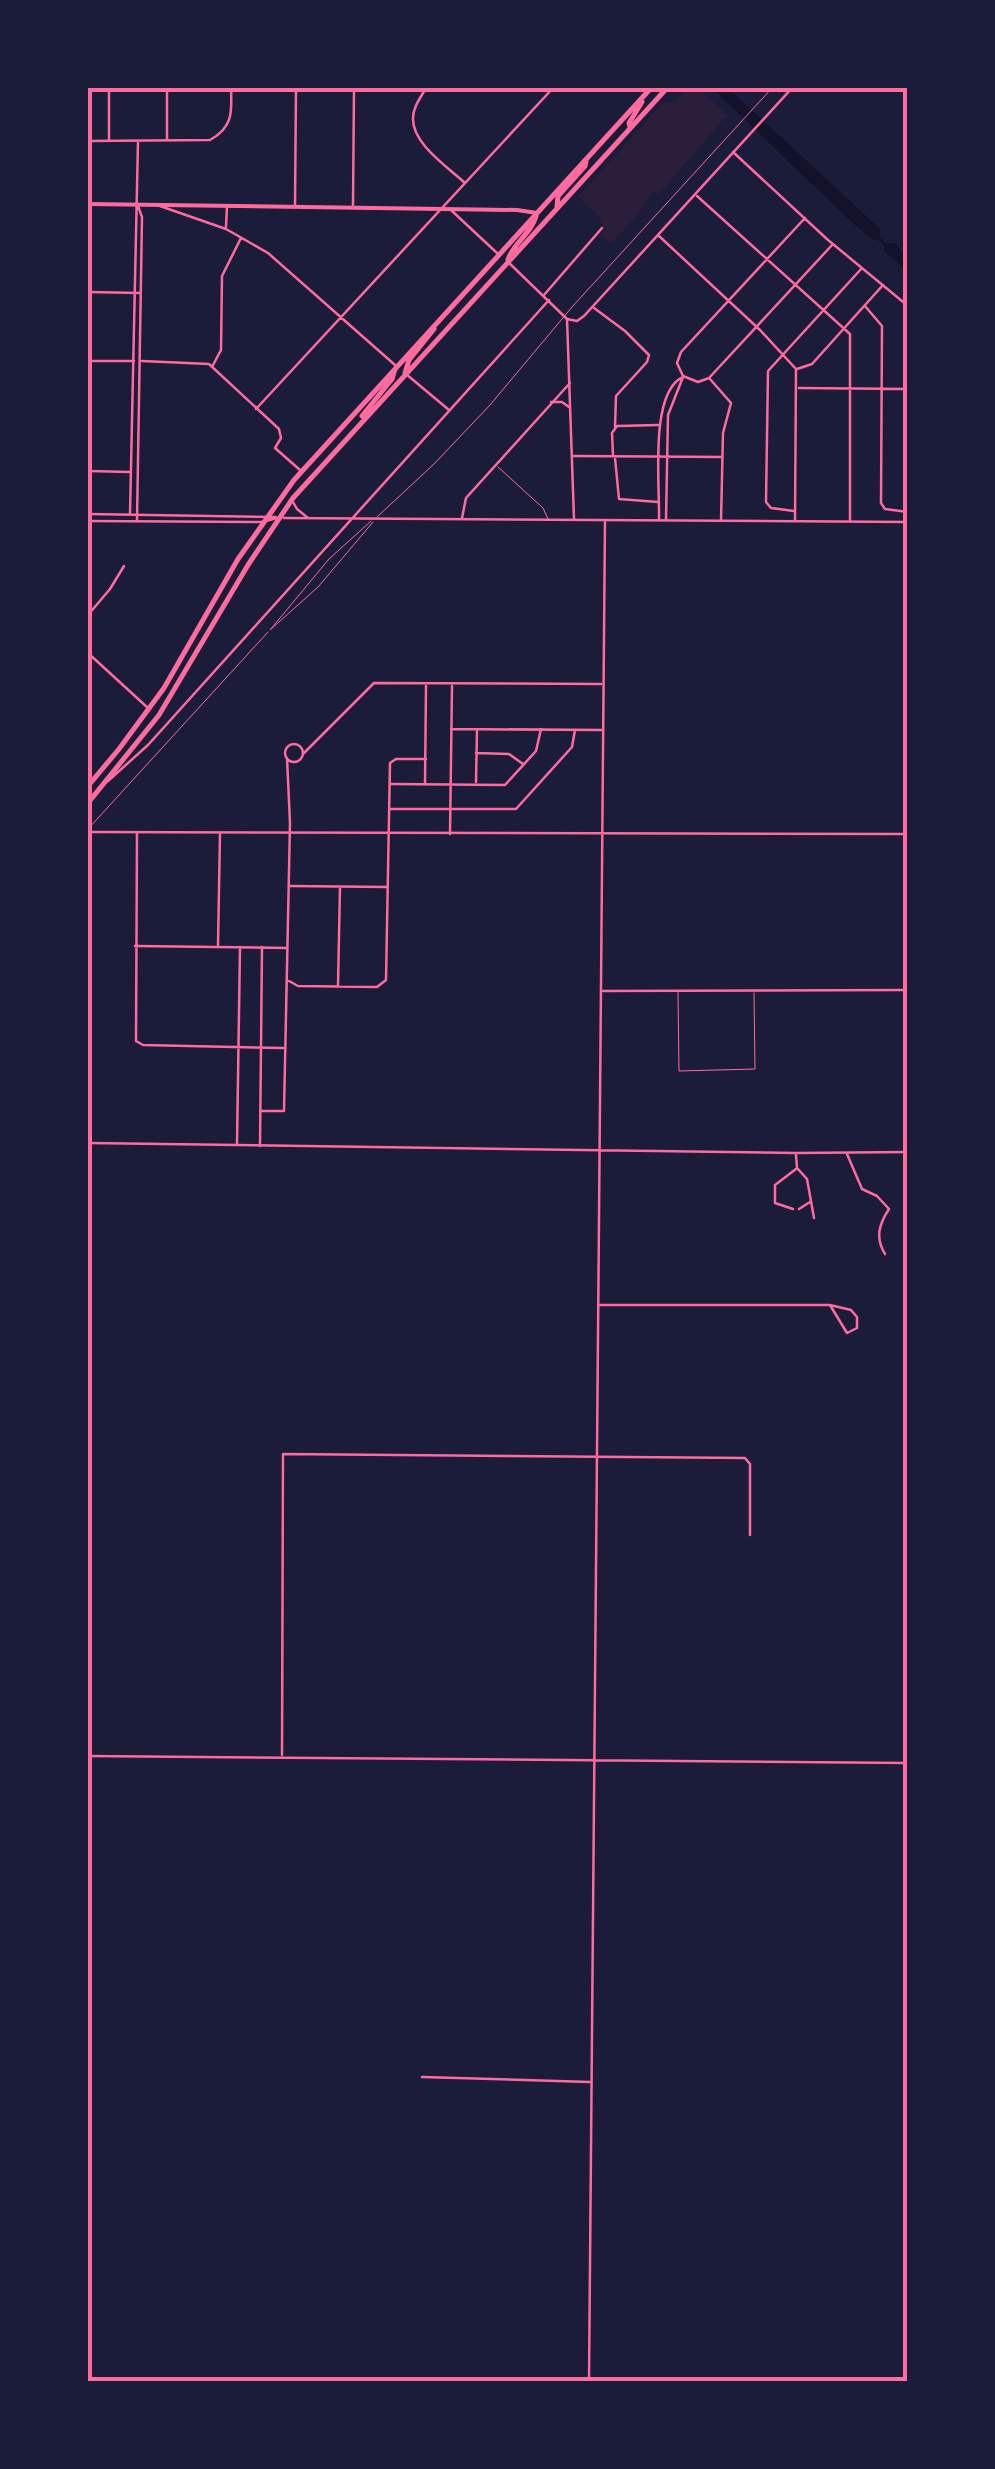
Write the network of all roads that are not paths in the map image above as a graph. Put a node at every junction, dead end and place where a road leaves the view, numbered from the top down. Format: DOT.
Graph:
graph roads {
  1 [pos="109,88"];
  2 [pos="168,88"];
  3 [pos="231,88"];
  4 [pos="296,88"];
  5 [pos="354,88"];
  6 [pos="426,88"];
  7 [pos="553,88"];
  8 [pos="652,88"];
  9 [pos="666,88"];
  10 [pos="772,88"];
  11 [pos="792,88"];
  12 [pos="630,127"];
  13 [pos="88,141"];
  14 [pos="109,141"];
  15 [pos="138,141"];
  16 [pos="168,141"];
  17 [pos="733,152"];
  18 [pos="587,157"];
  19 [pos="466,184"];
  20 [pos="695,195"];
  21 [pos="88,204"];
  22 [pos="138,204"];
  23 [pos="156,204"];
  24 [pos="226,205"];
  25 [pos="295,206"];
  26 [pos="558,207"];
  27 [pos="354,208"];
  28 [pos="442,208"];
  29 [pos="450,209"];
  30 [pos="536,213"];
  31 [pos="805,218"];
  32 [pos="602,228"];
  33 [pos="226,229"];
  34 [pos="658,235"];
  35 [pos="242,237"];
  36 [pos="833,244"];
  37 [pos="498,254"];
  38 [pos="768,260"];
  39 [pos="507,261"];
  40 [pos="862,268"];
  41 [pos="795,284"];
  42 [pos="883,285"];
  43 [pos="88,292"];
  44 [pos="134,293"];
  45 [pos="142,293"];
  46 [pos="544,295"];
  47 [pos="550,300"];
  48 [pos="729,300"];
  49 [pos="593,306"];
  50 [pos="864,306"];
  51 [pos="908,306"];
  52 [pos="824,309"];
  53 [pos="341,316"];
  54 [pos="566,317"];
  55 [pos="437,322"];
  56 [pos="756,327"];
  57 [pos="844,328"];
  58 [pos="783,354"];
  59 [pos="88,361"];
  60 [pos="134,361"];
  61 [pos="142,361"];
  62 [pos="396,366"];
  63 [pos="212,367"];
  64 [pos="796,370"];
  65 [pos="405,373"];
  66 [pos="684,377"];
  67 [pos="709,378"];
  68 [pos="570,382"];
  69 [pos="798,388"];
  70 [pos="851,388"];
  71 [pos="882,389"];
  72 [pos="908,389"];
  73 [pos="552,402"];
  74 [pos="571,408"];
  75 [pos="256,409"];
  76 [pos="449,410"];
  77 [pos="359,423"];
  78 [pos="660,425"];
  79 [pos="615,428"];
  80 [pos="572,456"];
  81 [pos="614,457"];
  82 [pos="660,457"];
  83 [pos="667,457"];
  84 [pos="722,458"];
  85 [pos="496,464"];
  86 [pos="302,470"];
  87 [pos="88,471"];
  88 [pos="130,472"];
  89 [pos="293,498"];
  90 [pos="660,502"];
  91 [pos="796,512"];
  92 [pos="908,512"];
  93 [pos="88,514"];
  94 [pos="130,514"];
  95 [pos="137,514"];
  96 [pos="265,518"];
  97 [pos="279,518"];
  98 [pos="309,518"];
  99 [pos="350,519"];
  100 [pos="374,519"];
  101 [pos="462,520"];
  102 [pos="548,520"];
  103 [pos="574,520"];
  104 [pos="606,520"];
  105 [pos="88,521"];
  106 [pos="130,521"];
  107 [pos="137,521"];
  108 [pos="659,521"];
  109 [pos="666,521"];
  110 [pos="721,521"];
  111 [pos="796,521"];
  112 [pos="850,521"];
  113 [pos="908,522"];
  114 [pos="124,566"];
  115 [pos="88,614"];
  116 [pos="270,630"];
  117 [pos="88,653"];
  118 [pos="426,683"];
  119 [pos="452,683"];
  120 [pos="604,684"];
  121 [pos="150,709"];
  122 [pos="175,714"];
  123 [pos="160,715"];
  124 [pos="451,729"];
  125 [pos="477,729"];
  126 [pos="541,729"];
  127 [pos="575,730"];
  128 [pos="603,730"];
  129 [pos="314,741"];
  130 [pos="299,746"];
  131 [pos="303,754"];
  132 [pos="476,754"];
  133 [pos="287,758"];
  134 [pos="426,759"];
  135 [pos="299,760"];
  136 [pos="524,765"];
  137 [pos="290,776"];
  138 [pos="89,781"];
  139 [pos="106,783"];
  140 [pos="389,784"];
  141 [pos="426,784"];
  142 [pos="451,785"];
  143 [pos="476,785"];
  144 [pos="88,803"];
  145 [pos="389,809"];
  146 [pos="450,810"];
  147 [pos="88,830"];
  148 [pos="137,831"];
  149 [pos="220,832"];
  150 [pos="290,832"];
  151 [pos="389,834"];
  152 [pos="450,834"];
  153 [pos="602,834"];
  154 [pos="908,834"];
  155 [pos="289,886"];
  156 [pos="340,887"];
  157 [pos="388,888"];
  158 [pos="135,946"];
  159 [pos="218,947"];
  160 [pos="240,947"];
  161 [pos="262,947"];
  162 [pos="288,948"];
  163 [pos="288,980"];
  164 [pos="338,986"];
  165 [pos="908,990"];
  166 [pos="601,992"];
  167 [pos="678,992"];
  168 [pos="754,993"];
  169 [pos="238,1048"];
  170 [pos="261,1048"];
  171 [pos="284,1048"];
  172 [pos="261,1111"];
  173 [pos="88,1143"];
  174 [pos="237,1146"];
  175 [pos="260,1146"];
  176 [pos="598,1151"];
  177 [pos="846,1152"];
  178 [pos="908,1152"];
  179 [pos="796,1153"];
  180 [pos="797,1168"];
  181 [pos="812,1200"];
  182 [pos="793,1209"];
  183 [pos="799,1209"];
  184 [pos="814,1218"];
  185 [pos="886,1254"];
  186 [pos="597,1305"];
  187 [pos="830,1305"];
  188 [pos="596,1457"];
  189 [pos="750,1535"];
  190 [pos="88,1756"];
  191 [pos="282,1757"];
  192 [pos="593,1760"];
  193 [pos="908,1763"];
  194 [pos="422,2076"];
  195 [pos="591,2082"];
  196 [pos="589,2382"];
  1 -- 14 [label="street"];
  2 -- 16 [label="street"];
  3 -- 16 [label="street"];
  4 -- 25 [label="street"];
  5 -- 27 [label="street"];
  6 -- 19 [label="street"];
  7 -- 19 [label="street"];
  8 -- 12 [label="highway"];
  8 -- 18 [label="highway"];
  9 -- 12 [label="highway"];
  10 -- 54 [label="lane"];
  11 -- 17 [label="street"];
  12 -- 26 [label="highway"];
  13 -- 14 [label="street"];
  14 -- 15 [label="street"];
  15 -- 16 [label="street"];
  15 -- 22 [label="street"];
  17 -- 20 [label="street"];
  17 -- 31 [label="street"];
  18 -- 26 [label="highway"];
  18 -- 30 [label="highway"];
  19 -- 28 [label="street"];
  20 -- 34 [label="street"];
  20 -- 38 [label="street"];
  21 -- 22 [label="main road"];
  22 -- 23 [label="main road"];
  22 -- 44 [label="street"];
  22 -- 45 [label="street"];
  23 -- 24 [label="main road"];
  23 -- 33 [label="street"];
  24 -- 25 [label="main road"];
  24 -- 33 [label="street"];
  25 -- 27 [label="main road"];
  26 -- 30 [label="highway"];
  26 -- 39 [label="highway"];
  27 -- 28 [label="main road"];
  28 -- 29 [label="main road"];
  28 -- 53 [label="street"];
  29 -- 30 [label="main road"];
  29 -- 37 [label="street"];
  30 -- 37 [label="highway"];
  30 -- 39 [label="highway"];
  31 -- 36 [label="street"];
  31 -- 38 [label="street"];
  32 -- 46 [label="street"];
  33 -- 35 [label="street"];
  34 -- 48 [label="street"];
  34 -- 49 [label="street"];
  35 -- 53 [label="street"];
  35 -- 63 [label="street"];
  36 -- 40 [label="street"];
  36 -- 41 [label="street"];
  37 -- 55 [label="highway"];
  38 -- 41 [label="street"];
  38 -- 48 [label="street"];
  39 -- 46 [label="street"];
  39 -- 65 [label="highway"];
  40 -- 42 [label="street"];
  40 -- 52 [label="street"];
  41 -- 52 [label="street"];
  41 -- 56 [label="street"];
  42 -- 50 [label="street"];
  42 -- 51 [label="street"];
  43 -- 44 [label="street"];
  44 -- 45 [label="street"];
  44 -- 60 [label="street"];
  45 -- 61 [label="street"];
  46 -- 47 [label="street"];
  47 -- 54 [label="street"];
  47 -- 76 [label="street"];
  48 -- 56 [label="street"];
  48 -- 66 [label="street"];
  49 -- 54 [label="street"];
  49 -- 79 [label="street"];
  50 -- 57 [label="street"];
  50 -- 71 [label="street"];
  52 -- 57 [label="street"];
  52 -- 58 [label="street"];
  53 -- 62 [label="street"];
  53 -- 75 [label="street"];
  54 -- 68 [label="street"];
  54 -- 100 [label="lane"];
  55 -- 62 [label="highway"];
  55 -- 65 [label="highway"];
  56 -- 58 [label="street"];
  56 -- 67 [label="street"];
  57 -- 64 [label="street"];
  57 -- 70 [label="street"];
  58 -- 64 [label="street"];
  58 -- 91 [label="street"];
  59 -- 60 [label="street"];
  60 -- 61 [label="street"];
  60 -- 88 [label="street"];
  61 -- 63 [label="street"];
  61 -- 95 [label="street"];
  62 -- 77 [label="highway"];
  62 -- 86 [label="highway"];
  63 -- 75 [label="street"];
  64 -- 69 [label="street"];
  65 -- 76 [label="street"];
  65 -- 77 [label="highway"];
  66 -- 67 [label="street"];
  66 -- 78 [label="street"];
  66 -- 83 [label="street"];
  67 -- 84 [label="street"];
  68 -- 73 [label="street"];
  68 -- 74 [label="street"];
  69 -- 70 [label="street"];
  69 -- 91 [label="street"];
  70 -- 71 [label="street"];
  70 -- 112 [label="street"];
  71 -- 72 [label="street"];
  71 -- 92 [label="street"];
  73 -- 74 [label="street"];
  73 -- 85 [label="street"];
  74 -- 80 [label="street"];
  75 -- 86 [label="street"];
  76 -- 99 [label="street"];
  77 -- 89 [label="highway"];
  78 -- 79 [label="street"];
  78 -- 82 [label="street"];
  79 -- 81 [label="street"];
  80 -- 81 [label="street"];
  80 -- 103 [label="street"];
  81 -- 82 [label="street"];
  81 -- 90 [label="street"];
  82 -- 83 [label="street"];
  82 -- 90 [label="street"];
  83 -- 84 [label="street"];
  83 -- 109 [label="street"];
  84 -- 110 [label="street"];
  85 -- 101 [label="street"];
  85 -- 102 [label="lane"];
  86 -- 96 [label="highway"];
  87 -- 88 [label="street"];
  88 -- 94 [label="street"];
  89 -- 97 [label="highway"];
  89 -- 98 [label="street"];
  90 -- 108 [label="street"];
  91 -- 111 [label="street"];
  93 -- 94 [label="street"];
  94 -- 95 [label="street"];
  94 -- 106 [label="street"];
  95 -- 96 [label="street"];
  95 -- 107 [label="street"];
  96 -- 97 [label="street"];
  96 -- 107 [label="street"];
  96 -- 121 [label="highway"];
  97 -- 98 [label="street"];
  97 -- 123 [label="highway"];
  98 -- 99 [label="street"];
  99 -- 100 [label="street"];
  99 -- 122 [label="street"];
  100 -- 101 [label="street"];
  100 -- 116 [label="lane"];
  100 -- 116 [label="lane"];
  101 -- 102 [label="street"];
  102 -- 103 [label="street"];
  103 -- 104 [label="street"];
  104 -- 108 [label="street"];
  104 -- 120 [label="street"];
  105 -- 106 [label="street"];
  106 -- 107 [label="street"];
  108 -- 109 [label="street"];
  109 -- 110 [label="street"];
  110 -- 111 [label="street"];
  111 -- 112 [label="street"];
  112 -- 113 [label="street"];
  114 -- 115 [label="street"];
  116 -- 147 [label="lane"];
  117 -- 121 [label="street"];
  118 -- 119 [label="street"];
  118 -- 129 [label="street"];
  118 -- 134 [label="street"];
  119 -- 120 [label="street"];
  119 -- 124 [label="street"];
  120 -- 128 [label="street"];
  121 -- 123 [label="highway"];
  121 -- 138 [label="highway"];
  122 -- 123 [label="street"];
  122 -- 139 [label="street"];
  123 -- 139 [label="highway"];
  124 -- 125 [label="street"];
  124 -- 142 [label="street"];
  125 -- 126 [label="street"];
  125 -- 132 [label="street"];
  126 -- 127 [label="street"];
  126 -- 136 [label="street"];
  127 -- 128 [label="street"];
  127 -- 146 [label="street"];
  128 -- 153 [label="street"];
  129 -- 130 [label="street"];
  129 -- 131 [label="street"];
  130 -- 131 [label="street"];
  130 -- 133 [label="street"];
  131 -- 135 [label="street"];
  132 -- 136 [label="street"];
  132 -- 143 [label="street"];
  133 -- 135 [label="street"];
  133 -- 137 [label="street"];
  134 -- 140 [label="street"];
  134 -- 141 [label="street"];
  135 -- 137 [label="street"];
  136 -- 143 [label="street"];
  137 -- 150 [label="street"];
  139 -- 144 [label="highway"];
  140 -- 141 [label="street"];
  140 -- 145 [label="street"];
  141 -- 142 [label="street"];
  142 -- 143 [label="street"];
  142 -- 146 [label="street"];
  145 -- 146 [label="street"];
  145 -- 151 [label="street"];
  146 -- 152 [label="street"];
  147 -- 148 [label="street"];
  148 -- 149 [label="street"];
  148 -- 158 [label="street"];
  149 -- 150 [label="street"];
  149 -- 159 [label="street"];
  150 -- 151 [label="street"];
  150 -- 155 [label="street"];
  151 -- 152 [label="street"];
  151 -- 157 [label="street"];
  152 -- 153 [label="street"];
  153 -- 154 [label="street"];
  153 -- 166 [label="street"];
  155 -- 156 [label="street"];
  155 -- 162 [label="street"];
  156 -- 157 [label="street"];
  156 -- 164 [label="street"];
  157 -- 164 [label="street"];
  158 -- 159 [label="street"];
  158 -- 169 [label="street"];
  159 -- 160 [label="street"];
  160 -- 161 [label="street"];
  160 -- 169 [label="street"];
  161 -- 162 [label="street"];
  161 -- 170 [label="street"];
  162 -- 163 [label="street"];
  163 -- 164 [label="street"];
  163 -- 171 [label="street"];
  165 -- 168 [label="street"];
  166 -- 167 [label="street"];
  166 -- 176 [label="street"];
  167 -- 168 [label="street"];
  167 -- 168 [label="lane"];
  169 -- 170 [label="street"];
  169 -- 174 [label="street"];
  170 -- 171 [label="street"];
  170 -- 172 [label="street"];
  171 -- 172 [label="street"];
  172 -- 175 [label="street"];
  173 -- 174 [label="street"];
  174 -- 175 [label="street"];
  175 -- 176 [label="street"];
  176 -- 179 [label="street"];
  176 -- 186 [label="street"];
  177 -- 178 [label="street"];
  177 -- 179 [label="street"];
  177 -- 185 [label="street"];
  179 -- 180 [label="street"];
  180 -- 181 [label="street"];
  180 -- 182 [label="street"];
  181 -- 183 [label="street"];
  181 -- 184 [label="street"];
  186 -- 187 [label="street"];
  186 -- 188 [label="street"];
  187 -- 187 [label="street"];
  188 -- 189 [label="street"];
  188 -- 191 [label="street"];
  188 -- 192 [label="street"];
  190 -- 191 [label="street"];
  191 -- 192 [label="street"];
  192 -- 193 [label="street"];
  192 -- 195 [label="street"];
  194 -- 195 [label="street"];
  195 -- 196 [label="street"];
}
